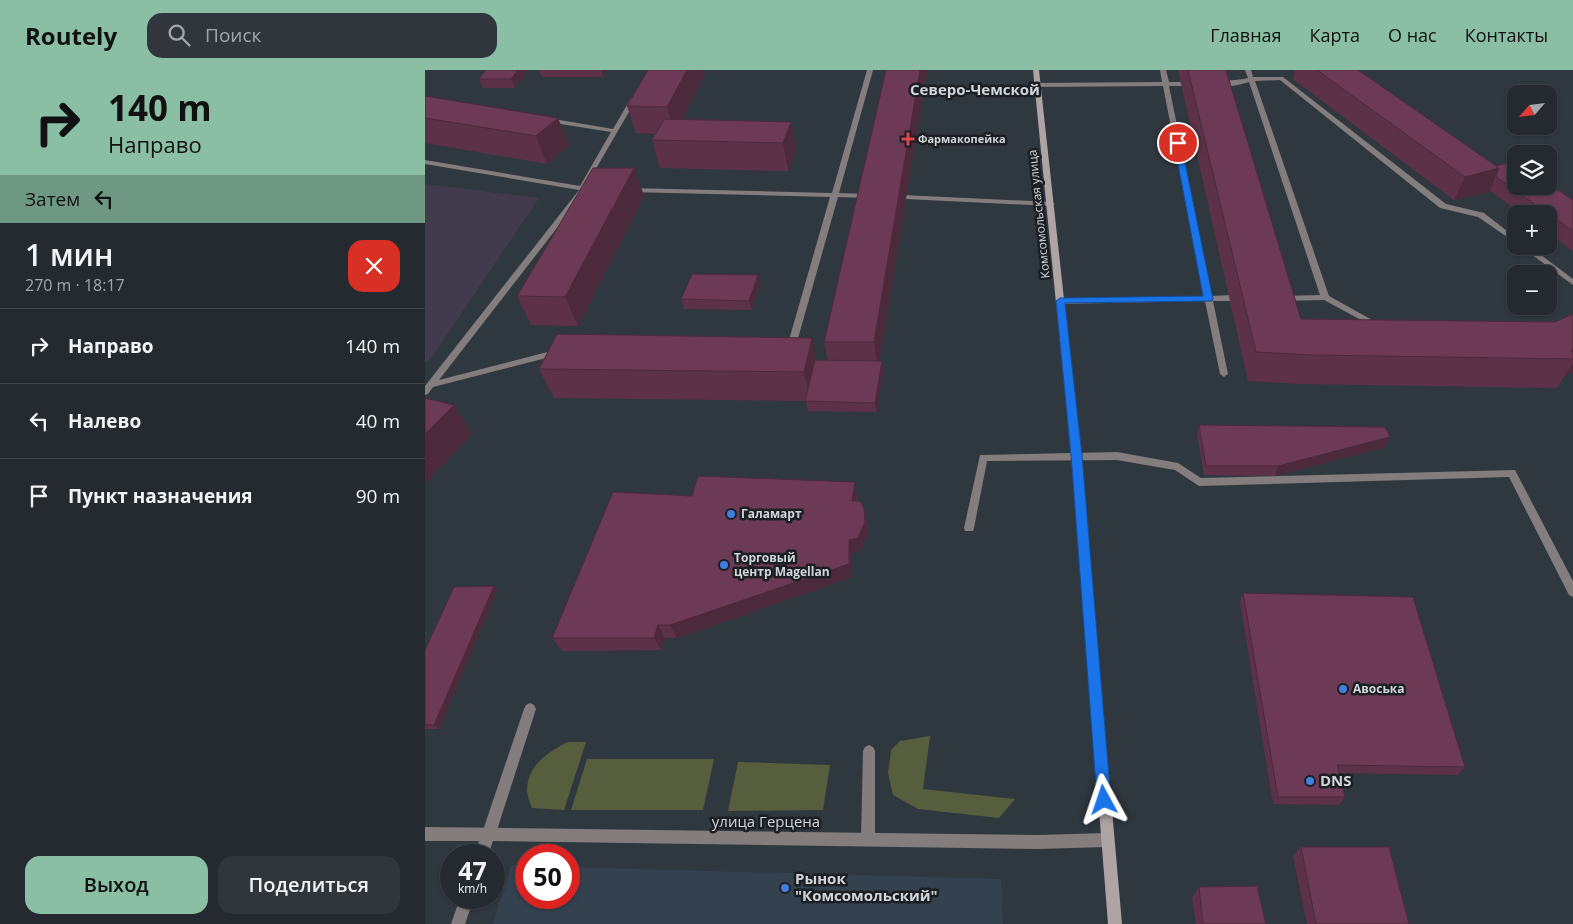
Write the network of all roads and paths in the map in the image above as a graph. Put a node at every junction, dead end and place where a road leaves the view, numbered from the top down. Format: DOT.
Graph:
graph roads {
  1 [pos="870,70"];
  2 [pos="1036,70"];
  3 [pos="1163,70"];
  4 [pos="1248,70"];
  5 [pos="1251,79"];
  6 [pos="1166,84"];
  7 [pos="1181,84"];
  8 [pos="1217,84"];
  9 [pos="1038,85"];
  10 [pos="641,87"];
  11 [pos="539,118"];
  12 [pos="616,130"];
  13 [pos="425,162"];
  14 [pos="582,188"];
  15 [pos="592,189"];
  16 [pos="621,190"];
  17 [pos="834,195"];
  18 [pos="867,196"];
  19 [pos="906,197"];
  20 [pos="1051,204"];
  21 [pos="1507,234"];
  22 [pos="1536,255"];
  23 [pos="1573,283"];
  24 [pos="1325,297"];
  25 [pos="1231,298"];
  26 [pos="1208,299"];
  27 [pos="1277,299"];
  28 [pos="1060,301"];
  29 [pos="1385,329"];
  30 [pos="781,348"];
  31 [pos="568,350"];
  32 [pos="1224,374"];
  33 [pos="428,389"];
  34 [pos="1076,455"];
  35 [pos="969,528"];
  36 [pos="1573,592"];
  37 [pos="530,709"];
  38 [pos="869,751"];
  39 [pos="425,834"];
  40 [pos="487,836"];
  41 [pos="868,839"];
  42 [pos="1107,840"];
  43 [pos="484,844"];
  44 [pos="463,909"];
  45 [pos="458,924"];
  46 [pos="1115,924"];
  1 -- 17 [label="street"];
  2 -- 9 [label="main road, Комсомольская улица"];
  3 -- 6 [label="street"];
  4 -- 5 [label="street"];
  5 -- 8 [label="street"];
  5 -- 21 [label="street"];
  5 -- 24 [label="street"];
  6 -- 7 [label="street"];
  6 -- 9 [label="street"];
  6 -- 26 [label="street"];
  9 -- 20 [label="main road, Комсомольская улица"];
  10 -- 12 [label="street"];
  11 -- 12 [label="street"];
  12 -- 14 [label="street"];
  13 -- 14 [label="street"];
  14 -- 15 [label="street"];
  14 -- 33 [label="street"];
  16 -- 17 [label="street"];
  17 -- 18 [label="street"];
  17 -- 30 [label="street"];
  19 -- 20 [label="street"];
  20 -- 28 [label="main road, Комсомольская улица"];
  22 -- 23 [label="street"];
  24 -- 27 [label="street"];
  24 -- 29 [label="street"];
  25 -- 26 [label="street"];
  26 -- 28 [label="street"];
  26 -- 32 [label="street"];
  28 -- 34 [label="main road, Комсомольская улица"];
  31 -- 33 [label="street"];
  34 -- 35 [label="street"];
  34 -- 36 [label="street"];
  34 -- 42 [label="main road, Комсомольская улица"];
  37 -- 40 [label="street"];
  38 -- 41 [label="street"];
  39 -- 40 [label="street, улица Герцена"];
  40 -- 41 [label="street, улица Герцена"];
  40 -- 43 [label="street"];
  41 -- 42 [label="street, улица Герцена"];
  42 -- 46 [label="main road, Комсомольская улица"];
  44 -- 45 [label="street"];
}
